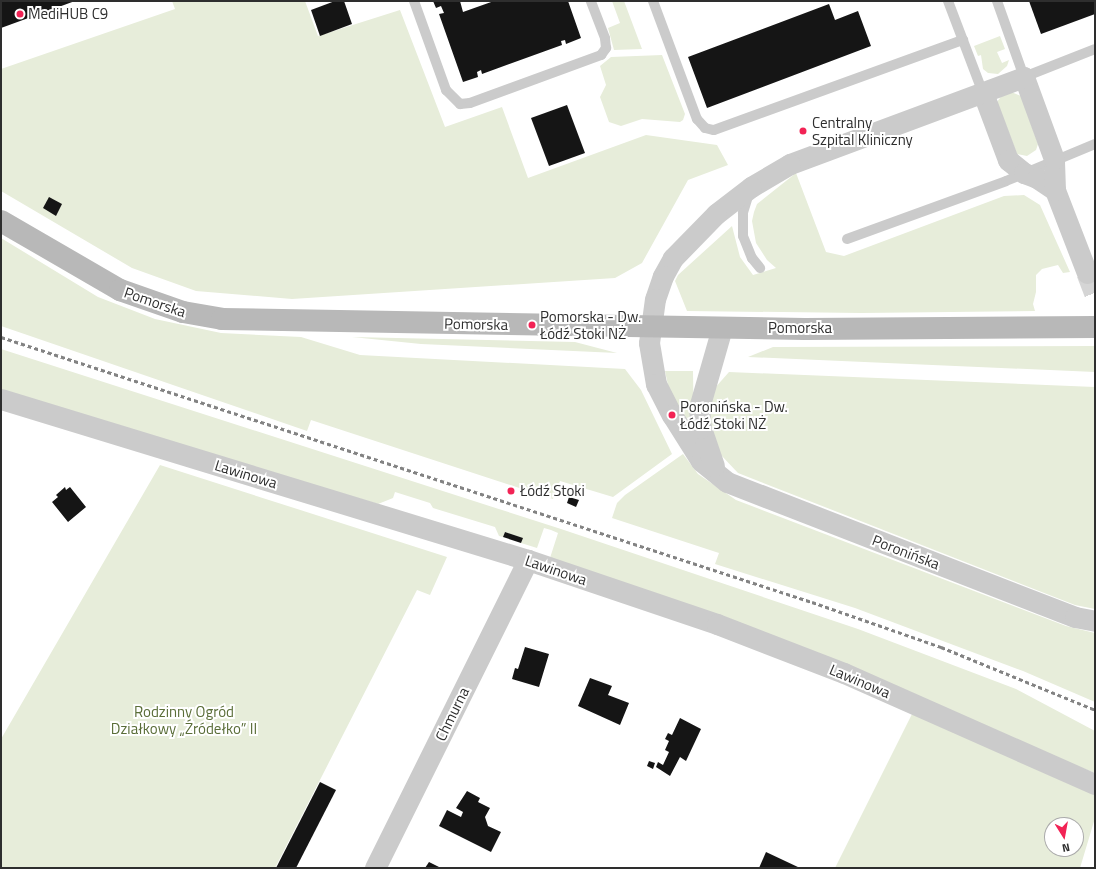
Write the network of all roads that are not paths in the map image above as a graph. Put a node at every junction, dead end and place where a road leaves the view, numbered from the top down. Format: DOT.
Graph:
graph roads {
  1 [pos="414,1"];
  2 [pos="591,1"];
  3 [pos="654,1"];
  4 [pos="948,1"];
  5 [pos="997,1"];
  6 [pos="963,40"];
  7 [pos="1095,49"];
  8 [pos="1024,76"];
  9 [pos="983,93"];
  10 [pos="1095,144"];
  11 [pos="1054,159"];
  12 [pos="1024,173"];
  13 [pos="751,187"];
  14 [pos="1055,190"];
  15 [pos="1,222"];
  16 [pos="847,240"];
  17 [pos="760,268"];
  18 [pos="1087,273"];
  19 [pos="649,326"];
  20 [pos="1095,327"];
  21 [pos="722,328"];
  22 [pos="1,399"];
  23 [pos="719,476"];
  24 [pos="528,560"];
  25 [pos="1095,621"];
  26 [pos="1095,784"];
  27 [pos="375,868"];
  1 -- 2 [label="lane"];
  3 -- 6 [label="lane"];
  4 -- 6 [label="lane"];
  5 -- 8 [label="lane"];
  6 -- 9 [label="lane"];
  7 -- 8 [label="lane"];
  8 -- 9 [label="street, Poronińska"];
  8 -- 11 [label="street"];
  9 -- 12 [label="street"];
  9 -- 13 [label="street, Poronińska"];
  10 -- 11 [label="lane"];
  11 -- 12 [label="lane"];
  11 -- 14 [label="street"];
  12 -- 14 [label="street"];
  12 -- 16 [label="lane"];
  13 -- 17 [label="lane"];
  13 -- 19 [label="street, Poronińska"];
  14 -- 18 [label="street"];
  15 -- 19 [label="street, Pomorska"];
  19 -- 21 [label="street, Pomorska"];
  19 -- 23 [label="street, Poronińska"];
  20 -- 21 [label="street, Pomorska"];
  21 -- 23 [label="street"];
  22 -- 24 [label="street, Lawinowa"];
  23 -- 25 [label="street, Poronińska"];
  24 -- 26 [label="street, Lawinowa"];
  24 -- 27 [label="street, Chmurna"];
}
